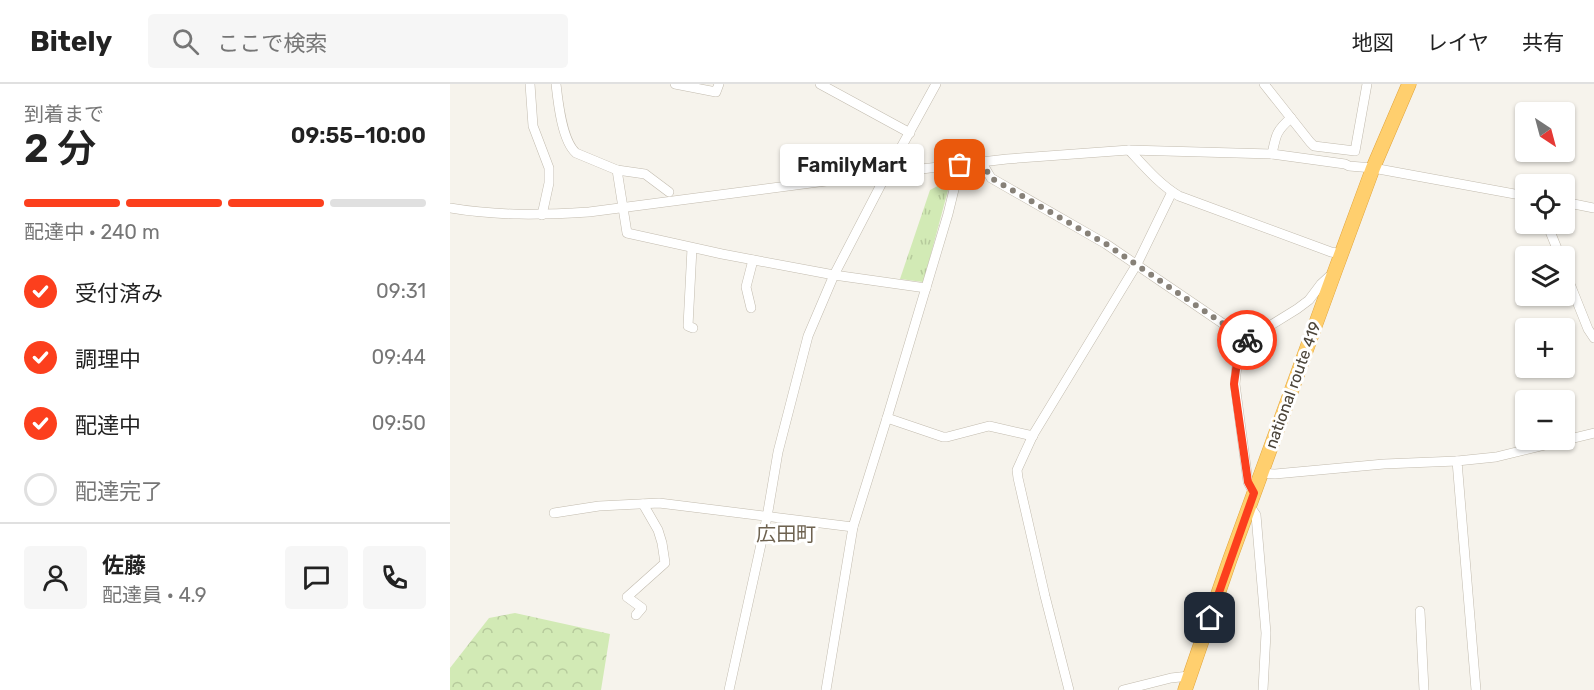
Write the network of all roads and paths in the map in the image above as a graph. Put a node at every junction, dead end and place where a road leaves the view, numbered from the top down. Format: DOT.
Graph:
graph roads {
  1 [pos="530,84"];
  2 [pos="556,84"];
  3 [pos="675,84"];
  4 [pos="719,84"];
  5 [pos="820,84"];
  6 [pos="936,84"];
  7 [pos="1264,84"];
  8 [pos="1367,84"];
  9 [pos="1409,84"];
  10 [pos="1291,118"];
  11 [pos="910,133"];
  12 [pos="1129,150"];
  13 [pos="1272,154"];
  14 [pos="982,163"];
  15 [pos="960,165"];
  16 [pos="1373,168"];
  17 [pos="617,170"];
  18 [pos="887,173"];
  19 [pos="669,192"];
  20 [pos="1172,192"];
  21 [pos="1515,194"];
  22 [pos="1575,204"];
  23 [pos="450,208"];
  24 [pos="623,208"];
  25 [pos="1594,208"];
  26 [pos="542,215"];
  27 [pos="692,248"];
  28 [pos="1342,254"];
  29 [pos="753,260"];
  30 [pos="1137,264"];
  31 [pos="1335,271"];
  32 [pos="834,275"];
  33 [pos="926,288"];
  34 [pos="1575,296"];
  35 [pos="752,308"];
  36 [pos="693,328"];
  37 [pos="1594,338"];
  38 [pos="1247,340"];
  39 [pos="887,418"];
  40 [pos="1594,433"];
  41 [pos="1033,436"];
  42 [pos="1457,461"];
  43 [pos="1260,473"];
  44 [pos="1252,499"];
  45 [pos="643,504"];
  46 [pos="554,513"];
  47 [pos="767,517"];
  48 [pos="853,527"];
  49 [pos="1420,611"];
  50 [pos="636,615"];
  51 [pos="1187,683"];
  52 [pos="729,690"];
  53 [pos="826,690"];
  54 [pos="1069,690"];
  55 [pos="1123,690"];
  56 [pos="1263,690"];
  57 [pos="1424,690"];
  58 [pos="1476,690"];
  1 -- 26 [label="street"];
  2 -- 17 [label="street"];
  3 -- 4 [label="street"];
  5 -- 11 [label="street"];
  6 -- 11 [label="street"];
  7 -- 10 [label="street"];
  8 -- 10 [label="street"];
  9 -- 16 [label="highway, national route 419"];
  10 -- 13 [label="street"];
  11 -- 18 [label="street"];
  12 -- 13 [label="street"];
  12 -- 14 [label="street"];
  12 -- 20 [label="street"];
  13 -- 16 [label="street"];
  14 -- 15 [label="street"];
  14 -- 30 [label="street"];
  15 -- 18 [label="street"];
  15 -- 33 [label="street"];
  16 -- 21 [label="street"];
  16 -- 28 [label="highway, national route 419"];
  17 -- 19 [label="street"];
  17 -- 24 [label="street"];
  18 -- 24 [label="street"];
  18 -- 32 [label="street"];
  20 -- 28 [label="street"];
  20 -- 30 [label="street"];
  22 -- 25 [label="street"];
  23 -- 26 [label="street"];
  24 -- 26 [label="street"];
  24 -- 27 [label="street"];
  27 -- 29 [label="street"];
  27 -- 36 [label="street"];
  28 -- 31 [label="highway, national route 419"];
  29 -- 32 [label="street"];
  29 -- 35 [label="street"];
  30 -- 38 [label="street"];
  30 -- 41 [label="street"];
  31 -- 38 [label="street"];
  31 -- 43 [label="highway, national route 419"];
  32 -- 33 [label="street"];
  32 -- 47 [label="street"];
  33 -- 39 [label="street"];
  34 -- 37 [label="street"];
  38 -- 44 [label="street"];
  39 -- 41 [label="street"];
  39 -- 48 [label="street"];
  40 -- 42 [label="street"];
  41 -- 54 [label="street"];
  42 -- 43 [label="street"];
  42 -- 58 [label="street"];
  43 -- 44 [label="highway, national route 419"];
  44 -- 51 [label="highway, national route 419"];
  44 -- 56 [label="street"];
  45 -- 46 [label="street"];
  45 -- 47 [label="street"];
  45 -- 50 [label="street"];
  47 -- 48 [label="street"];
  47 -- 52 [label="street"];
  48 -- 53 [label="street"];
  49 -- 57 [label="street"];
  51 -- 55 [label="street"];
}
